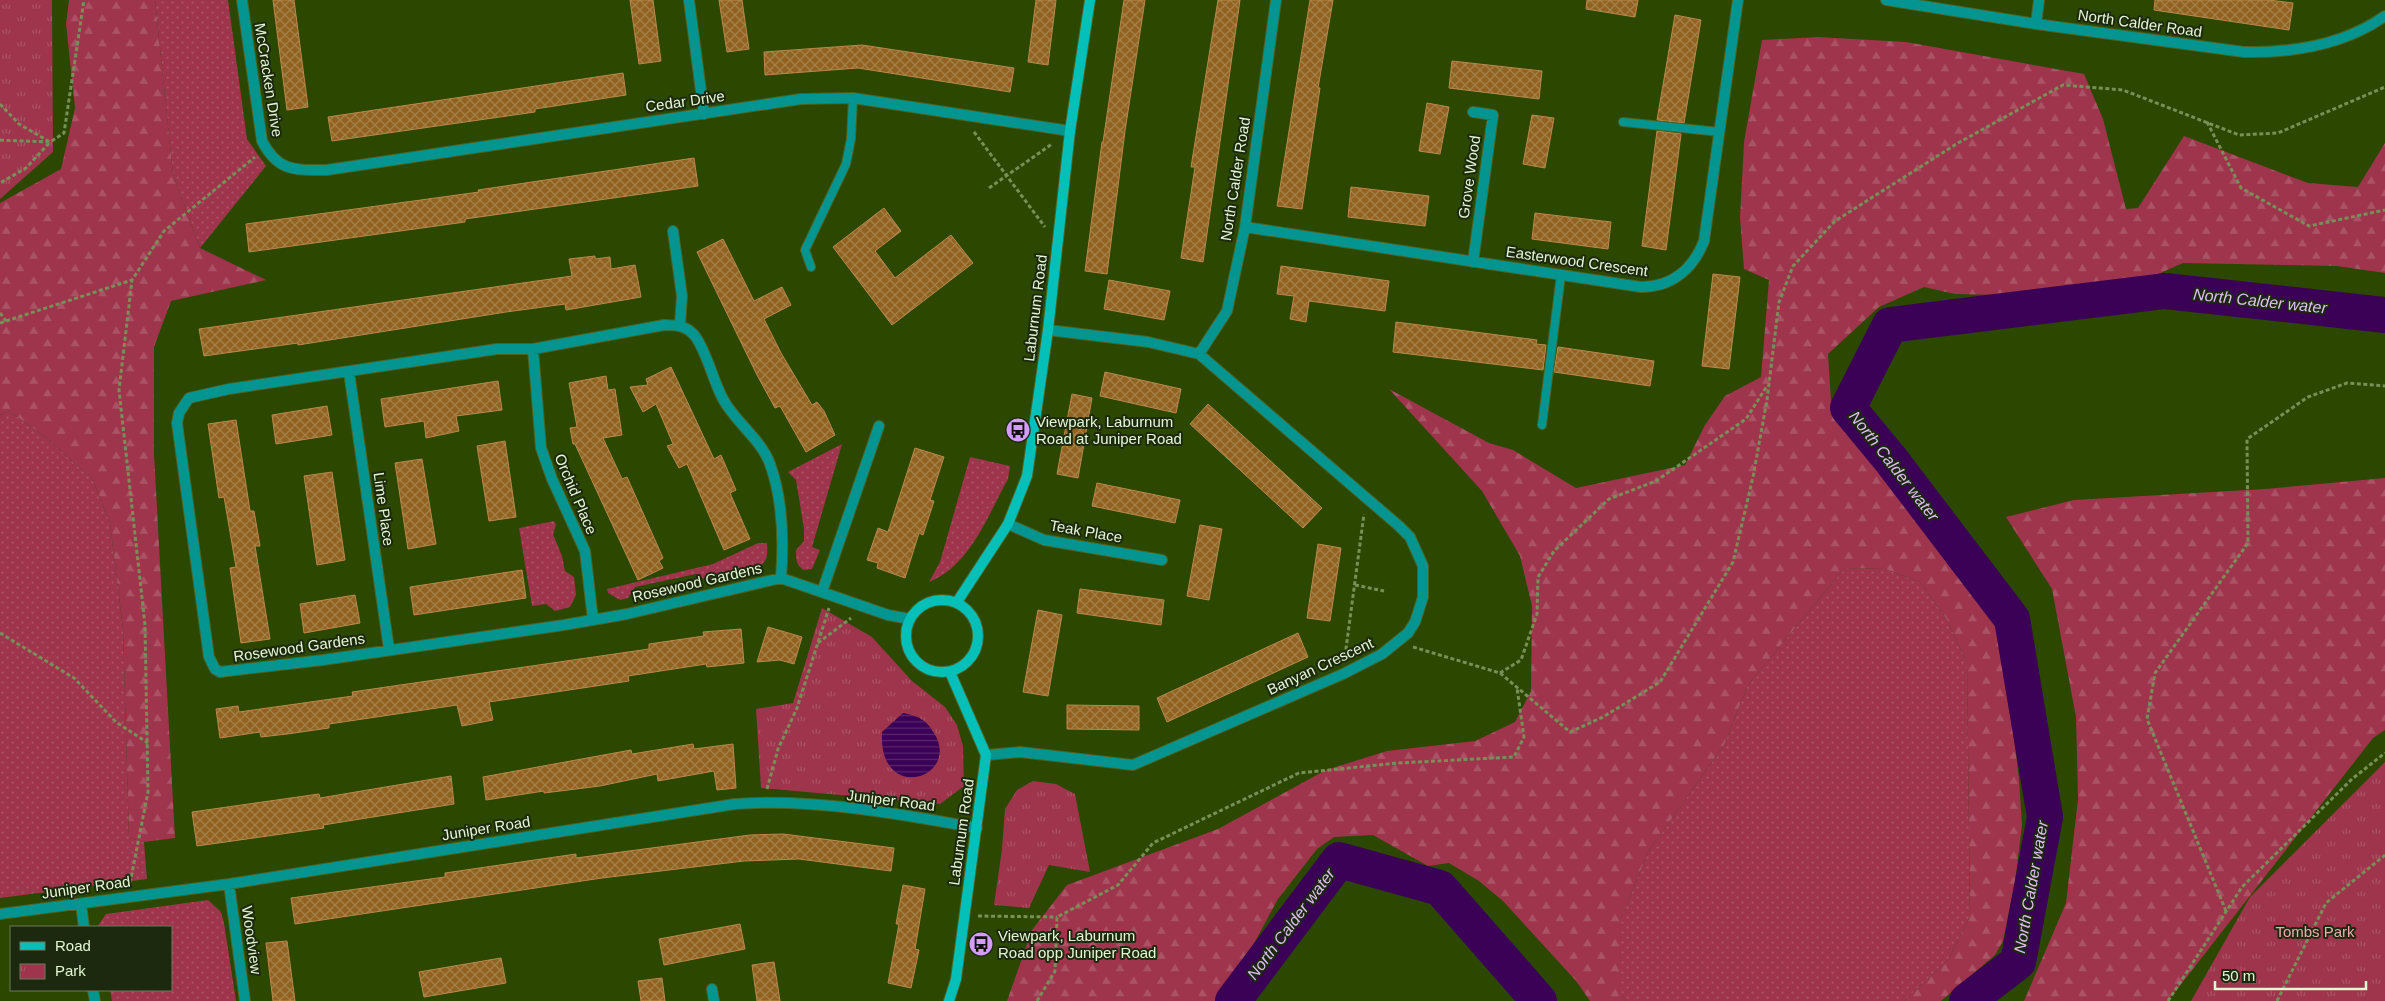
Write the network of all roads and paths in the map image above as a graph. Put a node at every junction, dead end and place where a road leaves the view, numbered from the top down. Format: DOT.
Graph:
graph roads {
  1 [pos="84,0"];
  2 [pos="242,0"];
  3 [pos="689,0"];
  4 [pos="1090,0"];
  5 [pos="1276,0"];
  6 [pos="1738,0"];
  7 [pos="1886,0"];
  8 [pos="2039,0"];
  9 [pos="2385,16"];
  10 [pos="2036,24"];
  11 [pos="2385,87"];
  12 [pos="853,98"];
  13 [pos="0,104"];
  14 [pos="1473,112"];
  15 [pos="704,114"];
  16 [pos="961,115"];
  17 [pos="1624,122"];
  18 [pos="2207,122"];
  19 [pos="1070,131"];
  20 [pos="1720,132"];
  21 [pos="0,140"];
  22 [pos="50,142"];
  23 [pos="267,151"];
  24 [pos="304,170"];
  25 [pos="1006,175"];
  26 [pos="0,183"];
  27 [pos="989,188"];
  28 [pos="2385,210"];
  29 [pos="1245,227"];
  30 [pos="673,231"];
  31 [pos="1057,244"];
  32 [pos="1473,262"];
  33 [pos="811,267"];
  34 [pos="1561,275"];
  35 [pos="132,280"];
  36 [pos="0,313"];
  37 [pos="6,321"];
  38 [pos="0,323"];
  39 [pos="680,325"];
  40 [pos="1048,330"];
  41 [pos="532,349"];
  42 [pos="1199,354"];
  43 [pos="349,372"];
  44 [pos="1769,384"];
  45 [pos="2385,386"];
  46 [pos="1542,425"];
  47 [pos="879,426"];
  48 [pos="1366,497"];
  49 [pos="1008,524"];
  50 [pos="1162,560"];
  51 [pos="781,578"];
  52 [pos="1354,586"];
  53 [pos="1384,591"];
  54 [pos="822,592"];
  55 [pos="833,596"];
  56 [pos="957,602"];
  57 [pos="866,607"];
  58 [pos="910,619"];
  59 [pos="593,620"];
  60 [pos="0,634"];
  61 [pos="818,643"];
  62 [pos="1398,643"];
  63 [pos="389,649"];
  64 [pos="950,672"];
  65 [pos="1500,673"];
  66 [pos="1343,674"];
  67 [pos="1517,688"];
  68 [pos="148,744"];
  69 [pos="2385,752"];
  70 [pos="986,755"];
  71 [pos="764,802"];
  72 [pos="977,828"];
  73 [pos="2385,855"];
  74 [pos="229,884"];
  75 [pos="128,896"];
  76 [pos="81,904"];
  77 [pos="2226,911"];
  78 [pos="0,914"];
  79 [pos="965,916"];
  80 [pos="1058,917"];
  81 [pos="84,926"];
  82 [pos="712,989"];
  83 [pos="245,1001"];
  84 [pos="714,1001"];
  85 [pos="949,1001"];
  86 [pos="1037,1001"];
  87 [pos="2168,1001"];
  88 [pos="2276,1001"];
  1 -- 22 [label="path"];
  2 -- 23 [label="street, McCracken Drive"];
  3 -- 15 [label="street"];
  4 -- 19 [label="street, Laburnum Road"];
  5 -- 29 [label="street, North Calder Road"];
  6 -- 20 [label="street, Easterwood Crescent"];
  7 -- 10 [label="street, North Calder Road"];
  8 -- 10 [label="street"];
  9 -- 10 [label="street, North Calder Road"];
  11 -- 18 [label="path"];
  12 -- 15 [label="street, Cedar Drive"];
  12 -- 16 [label="street, Cedar Drive"];
  12 -- 33 [label="lane"];
  13 -- 22 [label="path"];
  14 -- 32 [label="street, Grove Wood"];
  15 -- 24 [label="street, Cedar Drive"];
  16 -- 19 [label="street, Cedar Drive"];
  16 -- 25 [label="path"];
  17 -- 20 [label="lane"];
  18 -- 28 [label="path"];
  18 -- 44 [label="path"];
  19 -- 25 [label="path"];
  19 -- 31 [label="street, Laburnum Road"];
  20 -- 34 [label="street, Easterwood Crescent"];
  21 -- 22 [label="path"];
  22 -- 26 [label="path"];
  23 -- 24 [label="street, McCracken Drive"];
  23 -- 35 [label="path"];
  25 -- 27 [label="path"];
  25 -- 31 [label="path"];
  29 -- 32 [label="street, Easterwood Crescent"];
  29 -- 42 [label="street, North Calder Road"];
  30 -- 39 [label="street"];
  31 -- 40 [label="street, Laburnum Road"];
  32 -- 34 [label="street, Easterwood Crescent"];
  34 -- 46 [label="lane"];
  35 -- 37 [label="path"];
  35 -- 68 [label="path"];
  36 -- 37 [label="path"];
  37 -- 38 [label="path"];
  39 -- 41 [label="street, Rosewood Gardens"];
  39 -- 51 [label="street"];
  40 -- 42 [label="street, Banyan Crescent"];
  40 -- 49 [label="street, Laburnum Road"];
  41 -- 43 [label="street, Rosewood Gardens"];
  41 -- 59 [label="street, Orchid Place"];
  42 -- 48 [label="street, Banyan Crescent"];
  43 -- 63 [label="street, Lime Place"];
  43 -- 63 [label="street, Rosewood Gardens"];
  44 -- 65 [label="path"];
  44 -- 67 [label="path"];
  45 -- 77 [label="path"];
  47 -- 54 [label="street"];
  48 -- 52 [label="path"];
  48 -- 62 [label="street, Banyan Crescent"];
  49 -- 50 [label="street, Teak Place"];
  49 -- 56 [label="street, Laburnum Road"];
  51 -- 54 [label="street, Rosewood Gardens"];
  51 -- 59 [label="street, Rosewood Gardens"];
  52 -- 53 [label="path"];
  52 -- 66 [label="path"];
  54 -- 55 [label="street, Rosewood Gardens"];
  55 -- 57 [label="street, Rosewood Gardens"];
  55 -- 61 [label="path"];
  56 -- 58 [label="street"];
  56 -- 64 [label="street"];
  57 -- 58 [label="street, Rosewood Gardens"];
  57 -- 61 [label="path"];
  58 -- 64 [label="street"];
  59 -- 63 [label="street, Rosewood Gardens"];
  60 -- 68 [label="path"];
  61 -- 71 [label="path"];
  62 -- 65 [label="path"];
  62 -- 66 [label="street, Banyan Crescent"];
  64 -- 70 [label="street"];
  65 -- 67 [label="path"];
  66 -- 70 [label="street, Banyan Crescent"];
  67 -- 80 [label="path"];
  68 -- 75 [label="path"];
  69 -- 77 [label="path"];
  70 -- 72 [label="street, Laburnum Road"];
  71 -- 72 [label="street, Juniper Road"];
  71 -- 74 [label="street, Juniper Road"];
  72 -- 79 [label="street, Laburnum Road"];
  73 -- 88 [label="path"];
  74 -- 75 [label="street, Juniper Road"];
  74 -- 83 [label="street, Woodview"];
  75 -- 76 [label="street, Juniper Road"];
  76 -- 78 [label="street, Juniper Road"];
  76 -- 81 [label="street"];
  77 -- 87 [label="path"];
  79 -- 80 [label="path"];
  79 -- 85 [label="street, Laburnum Road"];
  80 -- 86 [label="path"];
  82 -- 84 [label="street"];
}
